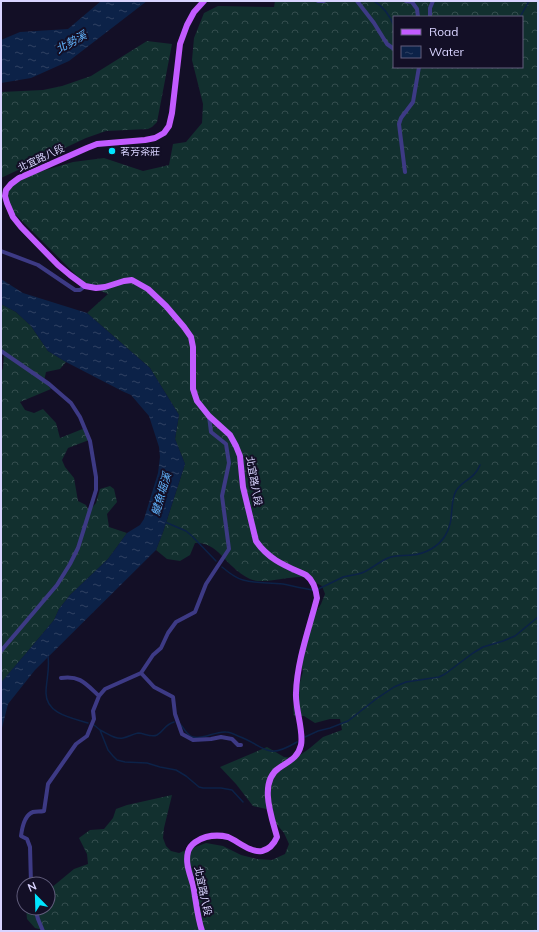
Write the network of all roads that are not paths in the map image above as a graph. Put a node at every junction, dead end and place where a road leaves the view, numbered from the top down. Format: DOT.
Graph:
graph roads {
  1 [pos="204,1"];
  2 [pos="318,1"];
  3 [pos="324,1"];
  4 [pos="357,1"];
  5 [pos="406,1"];
  6 [pos="433,1"];
  7 [pos="418,16"];
  8 [pos="430,16"];
  9 [pos="393,48"];
  10 [pos="419,68"];
  11 [pos="405,172"];
  12 [pos="1,251"];
  13 [pos="85,286"];
  14 [pos="1,351"];
  15 [pos="209,416"];
  16 [pos="1,651"];
  17 [pos="142,673"];
  18 [pos="61,678"];
  19 [pos="99,696"];
  20 [pos="241,745"];
  21 [pos="31,876"];
  22 [pos="37,916"];
  23 [pos="43,931"];
  24 [pos="202,931"];
  1 -- 13 [label="main road, 北宜路八段"];
  2 -- 3 [label="street"];
  4 -- 9 [label="street"];
  5 -- 7 [label="street"];
  6 -- 8 [label="street"];
  10 -- 11 [label="street"];
  12 -- 13 [label="street"];
  13 -- 15 [label="main road, 北宜路八段"];
  14 -- 16 [label="street"];
  15 -- 17 [label="street"];
  15 -- 24 [label="main road, 北宜路八段"];
  17 -- 19 [label="street"];
  17 -- 20 [label="street"];
  18 -- 19 [label="street"];
  19 -- 21 [label="street"];
  22 -- 23 [label="street"];
}
